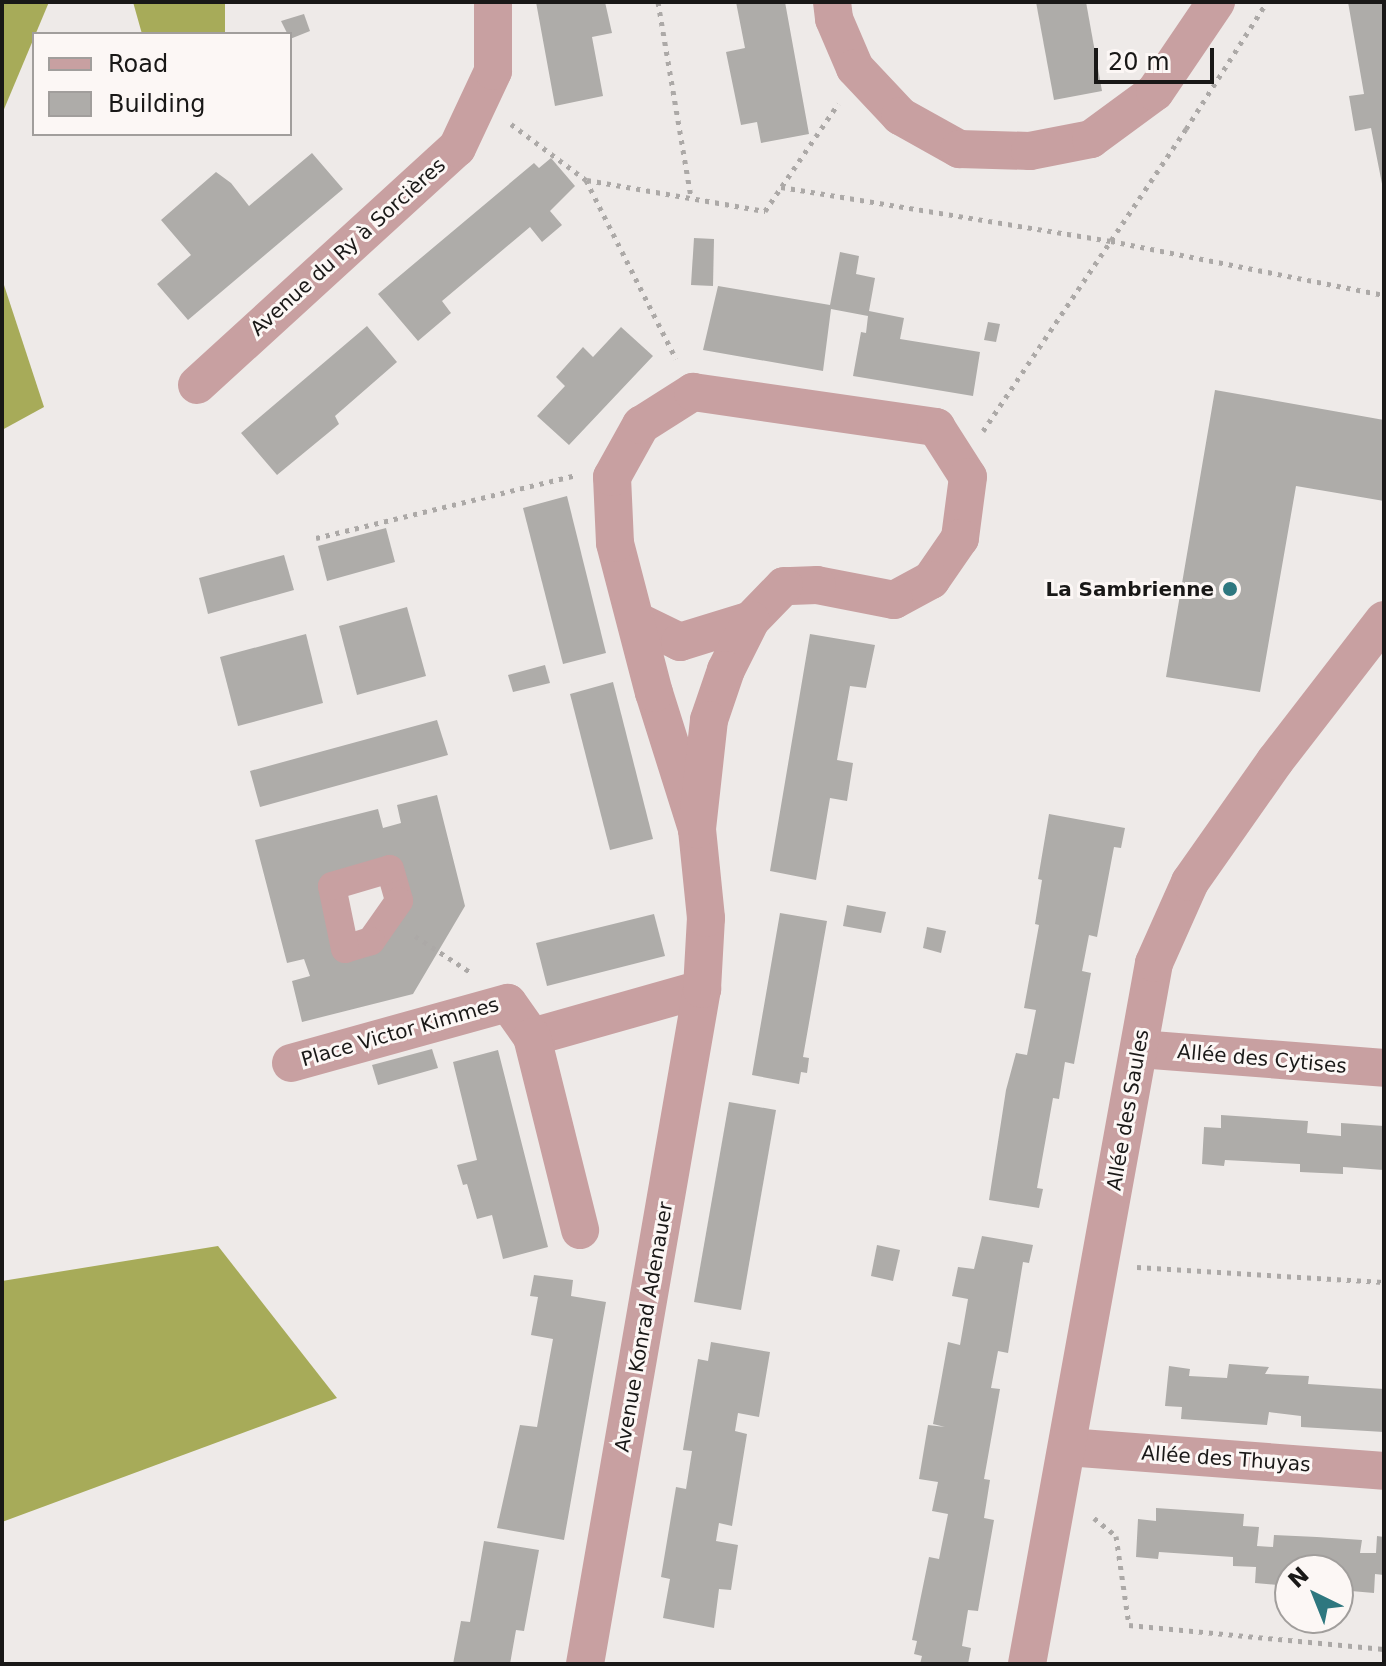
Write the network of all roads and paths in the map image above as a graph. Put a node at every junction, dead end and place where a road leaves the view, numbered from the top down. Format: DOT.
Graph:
graph roads {
  1 [pos="493,2"];
  2 [pos="658,2"];
  3 [pos="832,2"];
  4 [pos="1216,2"];
  5 [pos="1267,2"];
  6 [pos="862,75"];
  7 [pos="472,116"];
  8 [pos="586,180"];
  9 [pos="781,187"];
  10 [pos="691,198"];
  11 [pos="1111,241"];
  12 [pos="1384,295"];
  13 [pos="197,385"];
  14 [pos="693,392"];
  15 [pos="619,464"];
  16 [pos="960,465"];
  17 [pos="316,538"];
  18 [pos="751,620"];
  19 [pos="1384,620"];
  20 [pos="637,621"];
  21 [pos="697,829"];
  22 [pos="386,919"];
  23 [pos="702,989"];
  24 [pos="508,1003"];
  25 [pos="532,1037"];
  26 [pos="1139,1049"];
  27 [pos="291,1063"];
  28 [pos="1384,1068"];
  29 [pos="580,1230"];
  30 [pos="1100,1265"];
  31 [pos="1384,1282"];
  32 [pos="1067,1447"];
  33 [pos="1384,1471"];
  34 [pos="1056,1503"];
  35 [pos="1384,1649"];
  36 [pos="585,1664"];
  37 [pos="1027,1664"];
  1 -- 7 [label="street, Avenue du Ry à Sorcières"];
  2 -- 10 [label="path"];
  3 -- 6 [label="street"];
  4 -- 6 [label="street"];
  5 -- 11 [label="path"];
  6 -- 9 [label="path"];
  7 -- 8 [label="path"];
  7 -- 13 [label="street, Avenue du Ry à Sorcières"];
  8 -- 10 [label="path"];
  8 -- 14 [label="path"];
  9 -- 10 [label="path"];
  9 -- 11 [label="path"];
  11 -- 12 [label="path"];
  11 -- 16 [label="path"];
  14 -- 15 [label="street, Avenue Konrad Adenauer"];
  14 -- 16 [label="street, Avenue Konrad Adenauer"];
  15 -- 17 [label="path"];
  15 -- 20 [label="street, Avenue Konrad Adenauer"];
  16 -- 18 [label="street, Avenue Konrad Adenauer"];
  18 -- 20 [label="street, Avenue Konrad Adenauer"];
  18 -- 21 [label="street, Avenue Konrad Adenauer"];
  19 -- 26 [label="street, Allée des Saules"];
  20 -- 21 [label="street, Avenue Konrad Adenauer"];
  21 -- 23 [label="street, Avenue Konrad Adenauer"];
  22 -- 24 [label="path, Place Victor Kimmes"];
  23 -- 25 [label="street"];
  23 -- 36 [label="street, Avenue Konrad Adenauer"];
  24 -- 25 [label="street"];
  24 -- 27 [label="street, Place Victor Kimmes"];
  25 -- 29 [label="street"];
  26 -- 28 [label="street, Allée des Cytises"];
  26 -- 30 [label="street, Allée des Saules"];
  30 -- 31 [label="path"];
  30 -- 32 [label="street, Allée des Saules"];
  32 -- 33 [label="street, Allée des Thuyas"];
  32 -- 34 [label="street, Allée des Saules"];
  34 -- 35 [label="path"];
  34 -- 37 [label="street, Allée des Saules"];
}
